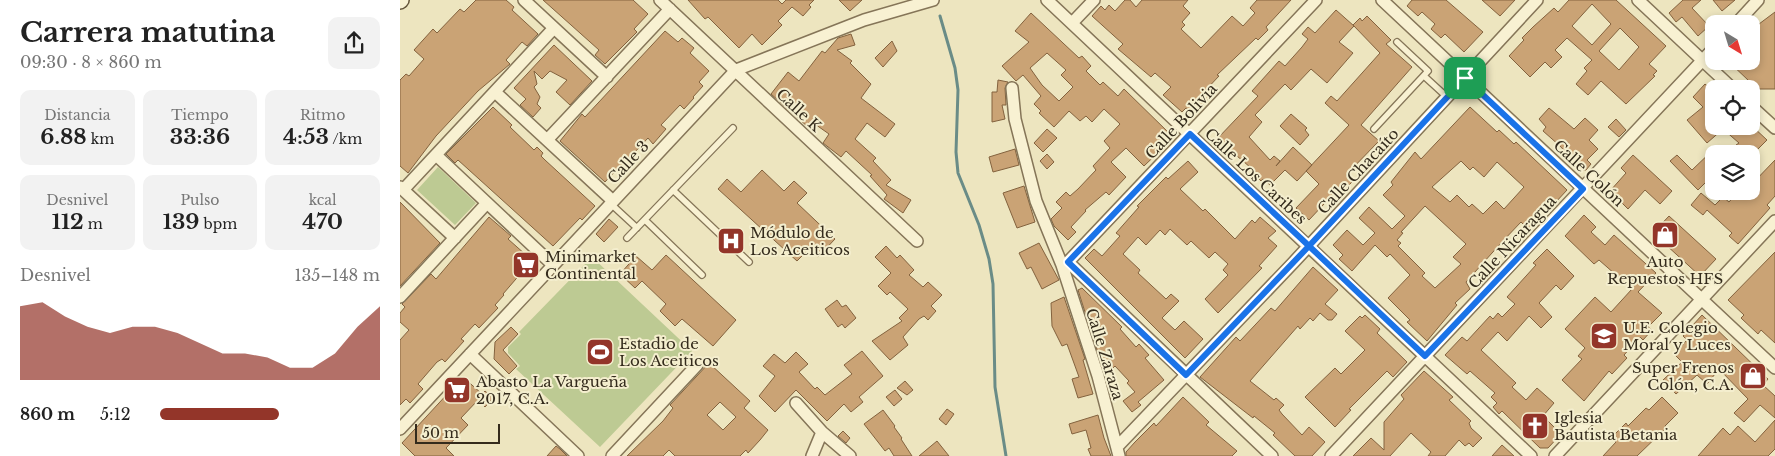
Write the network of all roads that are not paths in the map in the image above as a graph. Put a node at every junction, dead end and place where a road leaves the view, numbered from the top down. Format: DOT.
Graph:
graph roads {
  1 [pos="524,0"];
  2 [pos="660,0"];
  3 [pos="933,0"];
  4 [pos="1047,0"];
  5 [pos="1094,0"];
  6 [pos="1316,0"];
  7 [pos="1382,0"];
  8 [pos="1538,0"];
  9 [pos="1638,0"];
  10 [pos="1758,0"];
  11 [pos="670,9"];
  12 [pos="1744,15"];
  13 [pos="1072,23"];
  14 [pos="554,28"];
  15 [pos="1397,42"];
  16 [pos="1705,57"];
  17 [pos="1702,60"];
  18 [pos="736,70"];
  19 [pos="1424,76"];
  20 [pos="607,77"];
  21 [pos="1465,78"];
  22 [pos="1723,80"];
  23 [pos="1012,88"];
  24 [pos="495,92"];
  25 [pos="1447,97"];
  26 [pos="1760,114"];
  27 [pos="733,128"];
  28 [pos="1775,128"];
  29 [pos="1374,129"];
  30 [pos="1190,134"];
  31 [pos="547,140"];
  32 [pos="436,155"];
  33 [pos="402,189"];
  34 [pos="1583,189"];
  35 [pos="673,190"];
  36 [pos="612,202"];
  37 [pos="487,203"];
  38 [pos="645,220"];
  39 [pos="1775,221"];
  40 [pos="637,228"];
  41 [pos="455,238"];
  42 [pos="627,238"];
  43 [pos="917,241"];
  44 [pos="1309,246"];
  45 [pos="749,262"];
  46 [pos="1065,264"];
  47 [pos="553,265"];
  48 [pos="702,275"];
  49 [pos="400,297"];
  50 [pos="1702,300"];
  51 [pos="470,354"];
  52 [pos="1425,356"];
  53 [pos="697,365"];
  54 [pos="1775,368"];
  55 [pos="1186,375"];
  56 [pos="796,403"];
  57 [pos="400,429"];
  58 [pos="822,432"];
  59 [pos="1118,452"];
  60 [pos="578,456"];
  61 [pos="612,456"];
  62 [pos="812,456"];
  63 [pos="850,456"];
  64 [pos="1272,456"];
  65 [pos="1331,456"];
  66 [pos="1531,456"];
  67 [pos="1555,456"];
  1 -- 14 [label="street"];
  2 -- 11 [label="street, Calle K"];
  3 -- 18 [label="street, Calle 3"];
  4 -- 13 [label="street, Calle Los Caribes"];
  5 -- 13 [label="street"];
  6 -- 30 [label="street, Calle Bolivia"];
  7 -- 21 [label="street, Calle Colón"];
  8 -- 21 [label="street, Calle Chacaíto"];
  9 -- 17 [label="street"];
  10 -- 12 [label="street"];
  11 -- 18 [label="street, Calle K"];
  11 -- 20 [label="street"];
  13 -- 30 [label="street, Calle Los Caribes"];
  14 -- 20 [label="street"];
  14 -- 24 [label="street"];
  15 -- 19 [label="lane"];
  16 -- 17 [label="street, Calle Nicaragua"];
  17 -- 22 [label="street"];
  17 -- 34 [label="street, Calle Nicaragua"];
  18 -- 36 [label="street, Calle 3"];
  18 -- 43 [label="street, Calle K"];
  19 -- 25 [label="lane"];
  19 -- 29 [label="lane"];
  20 -- 31 [label="street"];
  21 -- 25 [label="street, Calle Chacaíto"];
  21 -- 34 [label="street, Calle Colón"];
  23 -- 46 [label="street, Calle Zaraza"];
  24 -- 31 [label="street"];
  24 -- 32 [label="street"];
  25 -- 44 [label="street, Calle Chacaíto"];
  26 -- 28 [label="street"];
  27 -- 35 [label="lane"];
  30 -- 44 [label="street, Calle Los Caribes"];
  30 -- 46 [label="street, Calle Bolivia"];
  31 -- 36 [label="street"];
  32 -- 33 [label="street"];
  32 -- 37 [label="street"];
  33 -- 41 [label="street"];
  34 -- 50 [label="street, Calle Colón"];
  34 -- 52 [label="street, Calle Nicaragua"];
  35 -- 38 [label="lane"];
  35 -- 45 [label="lane"];
  36 -- 40 [label="lane"];
  36 -- 47 [label="street, Calle 3"];
  37 -- 41 [label="street"];
  37 -- 47 [label="street"];
  38 -- 40 [label="lane"];
  38 -- 48 [label="lane"];
  39 -- 50 [label="street"];
  40 -- 42 [label="lane"];
  41 -- 49 [label="street"];
  44 -- 52 [label="street, Calle Los Caribes"];
  44 -- 55 [label="street, Calle Chacaíto"];
  46 -- 55 [label="street"];
  46 -- 59 [label="street, Calle Zaraza"];
  47 -- 51 [label="street, Calle 3"];
  50 -- 54 [label="street, Calle Colón"];
  50 -- 67 [label="street"];
  51 -- 57 [label="street, Calle 3"];
  51 -- 60 [label="street"];
  52 -- 65 [label="street, Calle Nicaragua"];
  52 -- 66 [label="street, Calle Los Caribes"];
  53 -- 61 [label="street"];
  55 -- 59 [label="street, Calle Chacaíto"];
  55 -- 64 [label="street"];
  56 -- 58 [label="street"];
  58 -- 62 [label="street"];
  58 -- 63 [label="street"];
}
